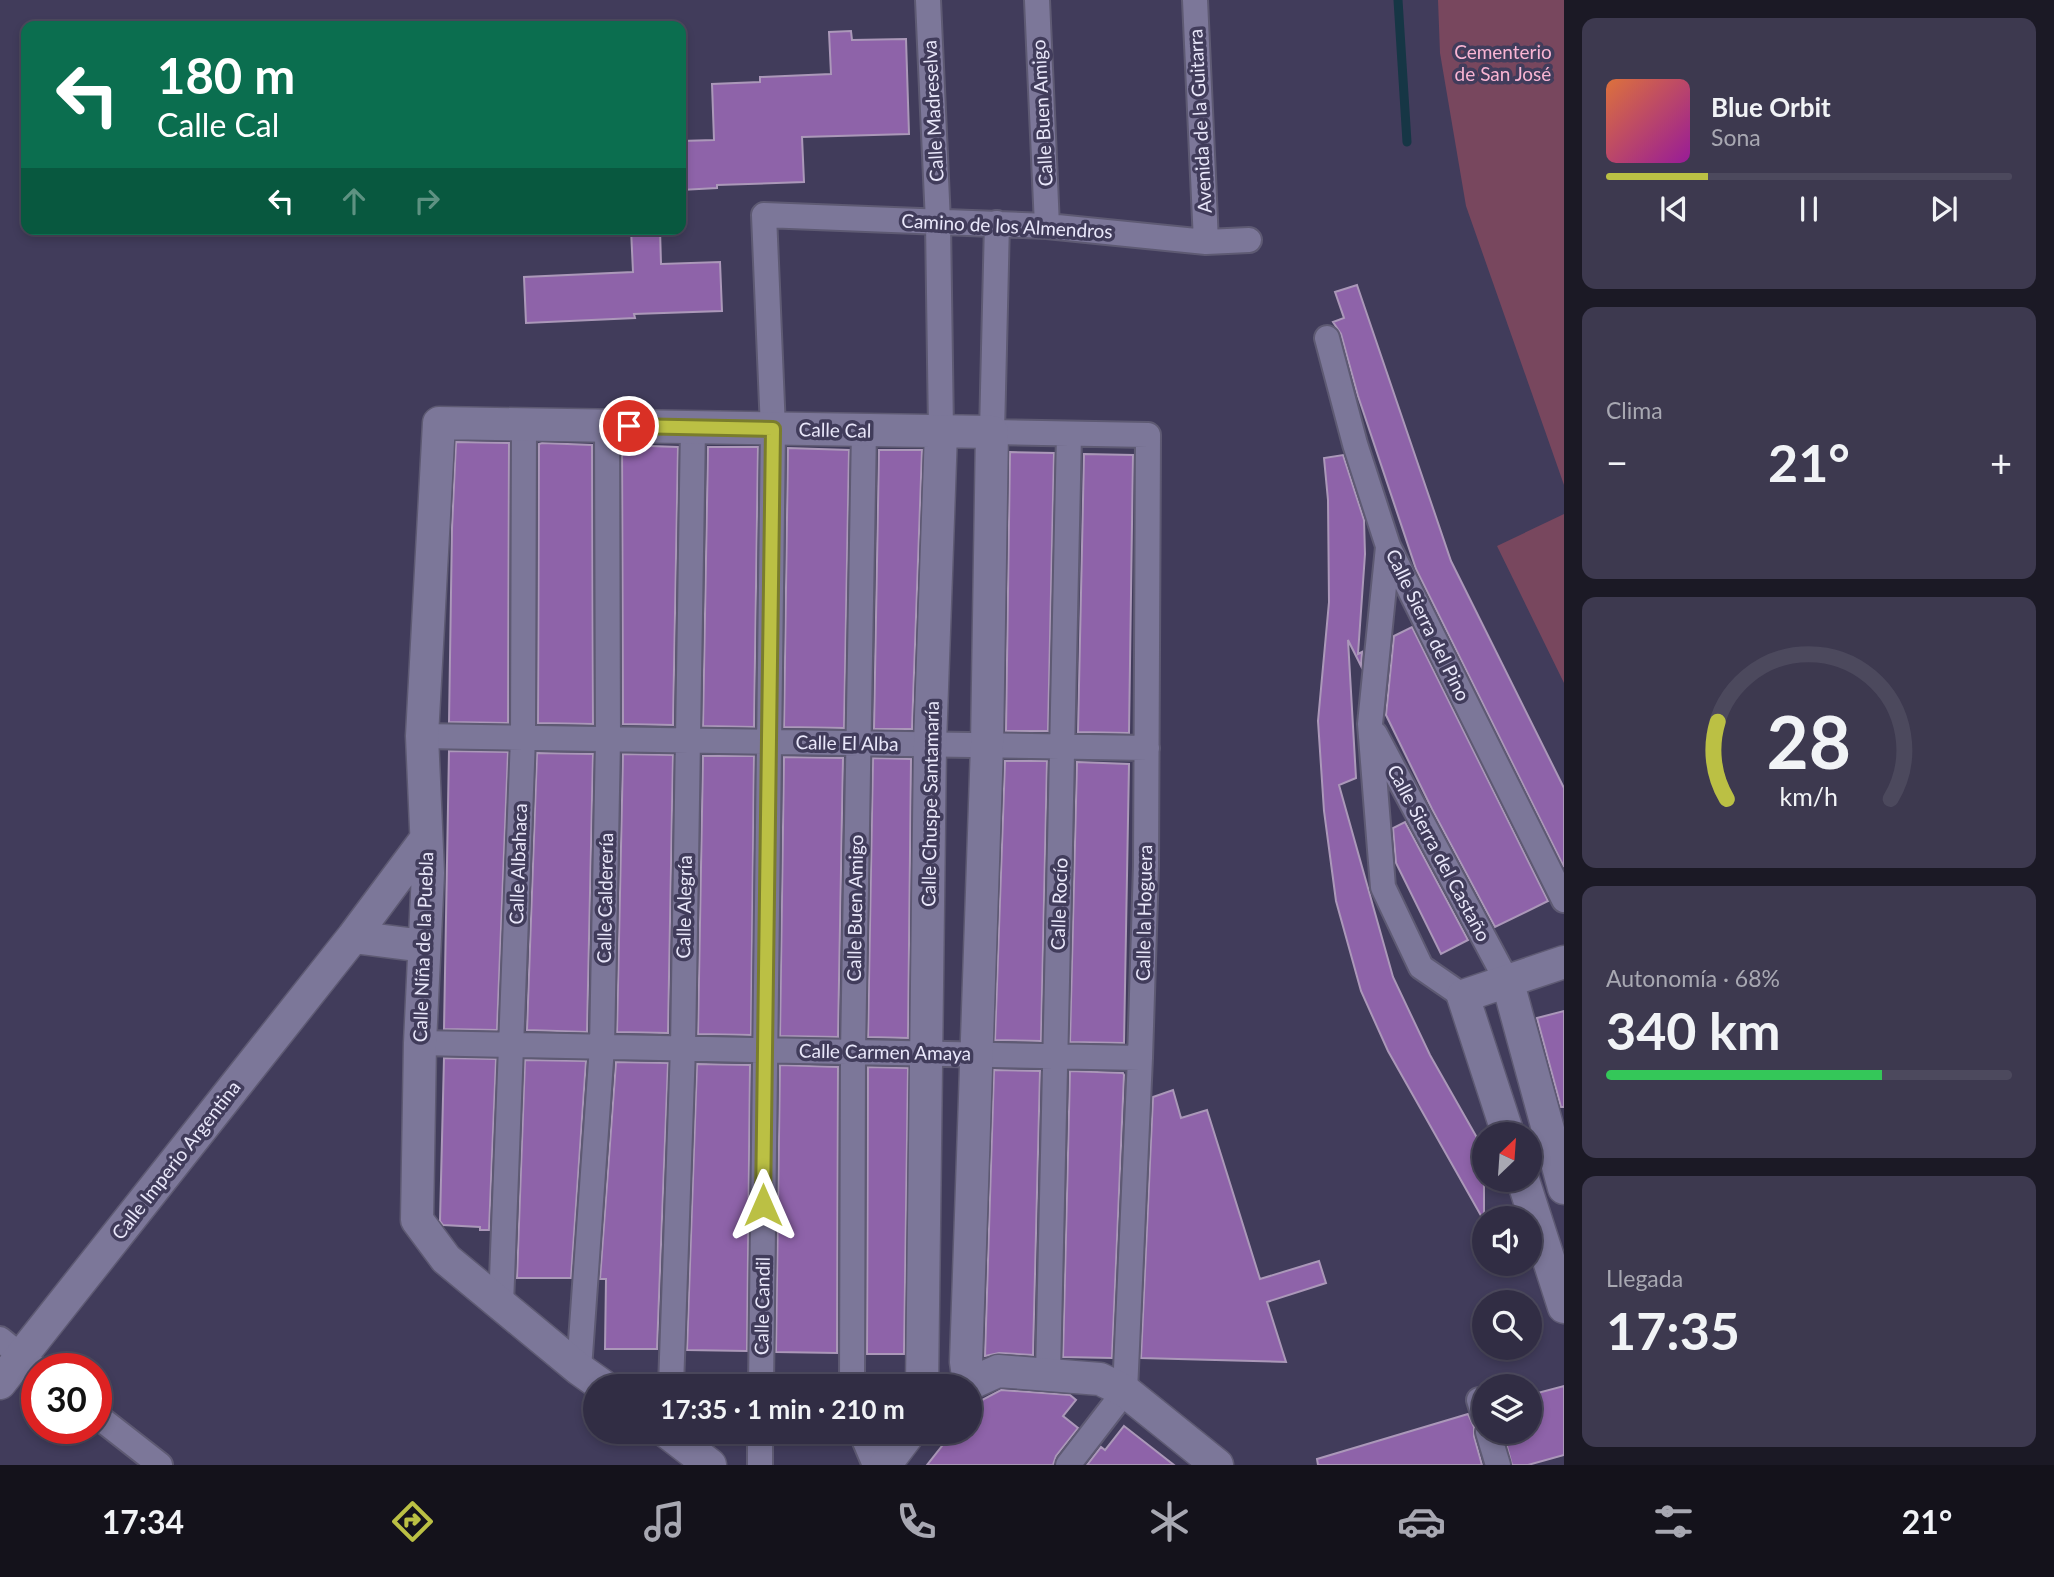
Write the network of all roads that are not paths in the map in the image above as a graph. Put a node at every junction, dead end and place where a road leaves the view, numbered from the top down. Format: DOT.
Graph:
graph roads {
  1 [pos="928,0"];
  2 [pos="1037,0"];
  3 [pos="1195,0"];
  4 [pos="764,215"];
  5 [pos="938,222"];
  6 [pos="997,223"];
  7 [pos="1047,226"];
  8 [pos="1249,240"];
  9 [pos="1206,242"];
  10 [pos="1327,338"];
  11 [pos="439,423"];
  12 [pos="524,425"];
  13 [pos="607,426"];
  14 [pos="694,427"];
  15 [pos="773,429"];
  16 [pos="864,430"];
  17 [pos="941,432"];
  18 [pos="992,432"];
  19 [pos="1069,434"];
  20 [pos="1147,435"];
  21 [pos="1388,546"];
  22 [pos="1370,724"];
  23 [pos="422,736"];
  24 [pos="523,738"];
  25 [pos="608,740"];
  26 [pos="687,741"];
  27 [pos="770,742"];
  28 [pos="857,743"];
  29 [pos="930,744"];
  30 [pos="987,745"];
  31 [pos="1064,746"];
  32 [pos="1147,748"];
  33 [pos="426,839"];
  34 [pos="1564,900"];
  35 [pos="353,937"];
  36 [pos="424,946"];
  37 [pos="1564,962"];
  38 [pos="1508,983"];
  39 [pos="1463,996"];
  40 [pos="420,1043"];
  41 [pos="511,1044"];
  42 [pos="601,1047"];
  43 [pos="682,1048"];
  44 [pos="764,1050"];
  45 [pos="853,1052"];
  46 [pos="926,1053"];
  47 [pos="976,1054"];
  48 [pos="1054,1056"];
  49 [pos="1140,1058"];
  50 [pos="1504,1122"];
  51 [pos="1564,1188"];
  52 [pos="1527,1192"];
  53 [pos="501,1304"];
  54 [pos="1564,1307"];
  55 [pos="19,1355"];
  56 [pos="1048,1373"];
  57 [pos="586,1374"];
  58 [pos="591,1374"];
  59 [pos="671,1374"];
  60 [pos="761,1374"];
  61 [pos="852,1374"];
  62 [pos="922,1374"];
  63 [pos="967,1374"];
  64 [pos="982,1378"];
  65 [pos="0,1383"];
  66 [pos="1125,1391"];
  67 [pos="112,1428"];
  68 [pos="684,1444"];
  69 [pos="760,1444"];
  70 [pos="867,1444"];
  71 [pos="900,1444"];
  72 [pos="1492,1444"];
  73 [pos="160,1465"];
  74 [pos="710,1465"];
  75 [pos="760,1465"];
  76 [pos="875,1465"];
  77 [pos="884,1465"];
  78 [pos="1068,1465"];
  79 [pos="1217,1465"];
  80 [pos="1498,1465"];
  1 -- 5 [label="street, Calle Madreselva"];
  2 -- 7 [label="street, Calle Buen Amigo"];
  3 -- 9 [label="street, Avenida de la Guitarra"];
  4 -- 5 [label="street, Camino de los Almendros"];
  4 -- 15 [label="street, Calle Candil"];
  5 -- 6 [label="street, Camino de los Almendros"];
  5 -- 17 [label="street, Calle Chuspe Santamaría"];
  6 -- 7 [label="street, Camino de los Almendros"];
  6 -- 18 [label="street"];
  7 -- 9 [label="street, Camino de los Almendros"];
  8 -- 9 [label="street, Camino de los Almendros"];
  10 -- 21 [label="street, Calle Sierra del Pino"];
  11 -- 12 [label="street, Calle Cal"];
  11 -- 23 [label="street, Calle Niña de la Puebla"];
  12 -- 13 [label="street, Calle Cal"];
  12 -- 24 [label="street, Calle Albahaca"];
  13 -- 14 [label="street, Calle Cal"];
  13 -- 25 [label="street, Calle Calderería"];
  14 -- 15 [label="street, Calle Cal"];
  14 -- 26 [label="street, Calle Alegría"];
  15 -- 16 [label="street, Calle Cal"];
  15 -- 27 [label="street, Calle Candil"];
  16 -- 17 [label="street, Calle Cal"];
  16 -- 28 [label="street, Calle Buen Amigo"];
  17 -- 18 [label="street, Calle Cal"];
  17 -- 29 [label="street, Calle Chuspe Santamaría"];
  18 -- 19 [label="street, Calle Cal"];
  18 -- 30 [label="street"];
  19 -- 20 [label="street, Calle Cal"];
  19 -- 31 [label="street, Calle Rocío"];
  20 -- 32 [label="street, Calle la Hoguera"];
  21 -- 22 [label="street"];
  21 -- 34 [label="street, Calle Sierra del Pino"];
  22 -- 38 [label="street, Calle Sierra del Castaño"];
  22 -- 39 [label="street"];
  23 -- 24 [label="street, Calle El Alba"];
  23 -- 33 [label="street, Calle Niña de la Puebla"];
  24 -- 25 [label="street, Calle El Alba"];
  24 -- 41 [label="street, Calle Albahaca"];
  25 -- 26 [label="street, Calle El Alba"];
  25 -- 42 [label="street, Calle Calderería"];
  26 -- 27 [label="street, Calle El Alba"];
  26 -- 43 [label="street, Calle Alegría"];
  27 -- 28 [label="street, Calle El Alba"];
  27 -- 44 [label="street, Calle Candil"];
  28 -- 29 [label="street, Calle El Alba"];
  28 -- 45 [label="street, Calle Buen Amigo"];
  29 -- 30 [label="street, Calle El Alba"];
  29 -- 46 [label="street, Calle Chuspe Santamaría"];
  30 -- 31 [label="street, Calle El Alba"];
  30 -- 47 [label="street"];
  31 -- 32 [label="street, Calle El Alba"];
  31 -- 48 [label="street, Calle Rocío"];
  32 -- 49 [label="street, Calle la Hoguera"];
  33 -- 35 [label="street, Calle Imperio Argentina"];
  33 -- 36 [label="street, Calle Niña de la Puebla"];
  35 -- 36 [label="street"];
  35 -- 55 [label="street, Calle Imperio Argentina"];
  36 -- 40 [label="street, Calle Niña de la Puebla"];
  37 -- 38 [label="street"];
  38 -- 39 [label="street"];
  38 -- 51 [label="street"];
  39 -- 50 [label="street"];
  40 -- 41 [label="street, Calle Carmen Amaya"];
  40 -- 53 [label="street, Calle Niña de la Puebla"];
  41 -- 42 [label="street, Calle Carmen Amaya"];
  41 -- 53 [label="street, Calle Albahaca"];
  42 -- 43 [label="street, Calle Carmen Amaya"];
  42 -- 58 [label="street, Calle Calderería"];
  43 -- 44 [label="street, Calle Carmen Amaya"];
  43 -- 59 [label="street, Calle Alegría"];
  44 -- 45 [label="street, Calle Carmen Amaya"];
  44 -- 60 [label="street, Calle Candil"];
  45 -- 46 [label="street, Calle Carmen Amaya"];
  45 -- 61 [label="street, Calle Buen Amigo"];
  46 -- 47 [label="street, Calle Carmen Amaya"];
  46 -- 62 [label="street, Calle Chuspe Santamaría"];
  47 -- 48 [label="street, Calle Carmen Amaya"];
  47 -- 63 [label="street"];
  48 -- 49 [label="street, Calle Carmen Amaya"];
  48 -- 56 [label="street, Calle Rocío"];
  49 -- 66 [label="street, Calle la Hoguera"];
  52 -- 54 [label="street"];
  53 -- 57 [label="street, Calle Niña de la Puebla"];
  55 -- 65 [label="street, Calle Imperio Argentina"];
  56 -- 64 [label="street"];
  56 -- 66 [label="street"];
  66 -- 78 [label="street"];
  66 -- 79 [label="street"];
  67 -- 73 [label="street"];
  68 -- 74 [label="street"];
  69 -- 75 [label="street"];
  70 -- 76 [label="street"];
  71 -- 77 [label="street"];
  72 -- 80 [label="street"];
}
